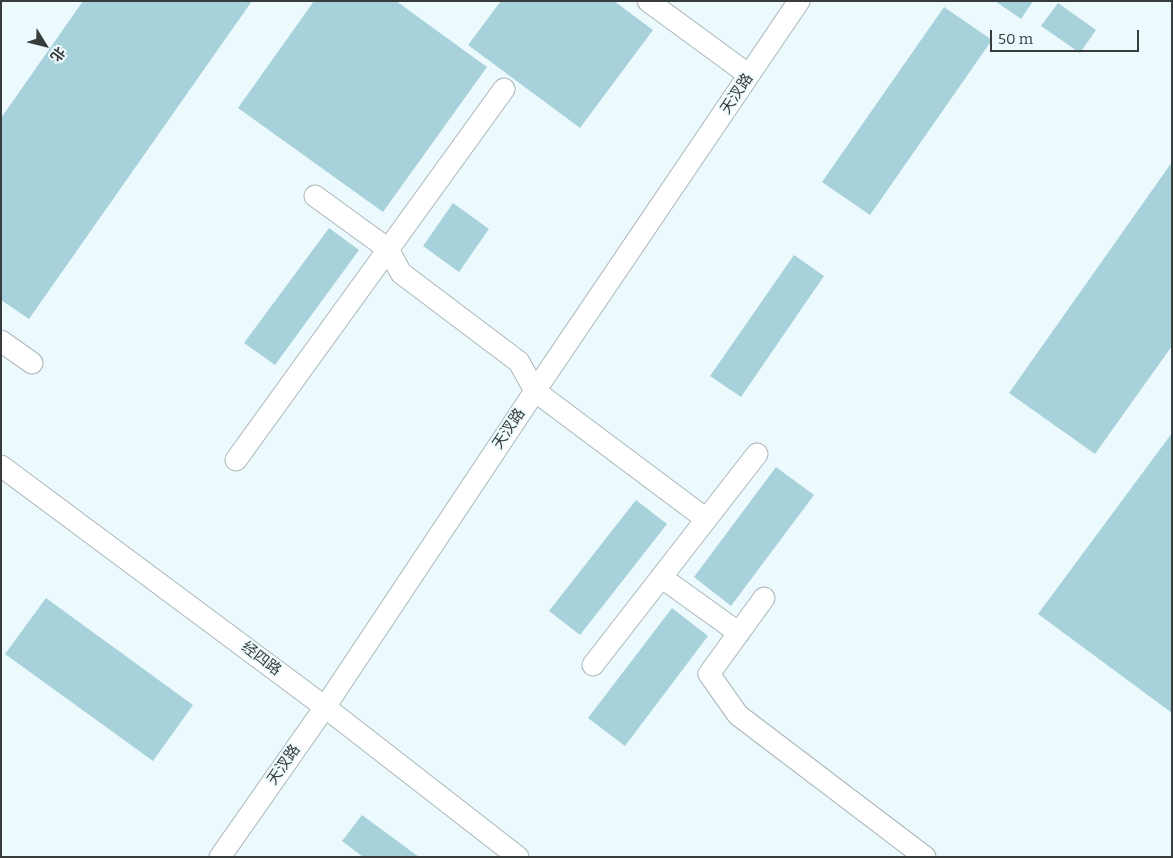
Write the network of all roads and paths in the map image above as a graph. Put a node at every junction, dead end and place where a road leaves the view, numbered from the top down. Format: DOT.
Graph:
graph roads {
  1 [pos="648,1"];
  2 [pos="799,1"];
  3 [pos="749,75"];
  4 [pos="504,89"];
  5 [pos="316,196"];
  6 [pos="388,249"];
  7 [pos="1,342"];
  8 [pos="32,363"];
  9 [pos="535,391"];
  10 [pos="757,454"];
  11 [pos="236,460"];
  12 [pos="1,466"];
  13 [pos="706,519"];
  14 [pos="661,577"];
  15 [pos="764,598"];
  16 [pos="739,633"];
  17 [pos="593,665"];
  18 [pos="324,707"];
  19 [pos="220,857"];
  20 [pos="518,857"];
  21 [pos="925,857"];
  1 -- 3 [label="street"];
  2 -- 3 [label="street, 天汊路"];
  3 -- 9 [label="street, 天汊路"];
  4 -- 6 [label="street"];
  5 -- 6 [label="street"];
  6 -- 9 [label="street"];
  6 -- 11 [label="street"];
  7 -- 8 [label="street"];
  9 -- 13 [label="street"];
  9 -- 18 [label="street, 天汊路"];
  10 -- 13 [label="street"];
  12 -- 18 [label="street, 经四路"];
  13 -- 14 [label="street"];
  14 -- 16 [label="street"];
  14 -- 17 [label="street"];
  15 -- 16 [label="street"];
  16 -- 21 [label="street"];
  18 -- 19 [label="street, 天汊路"];
  18 -- 20 [label="street, 经四路"];
}
